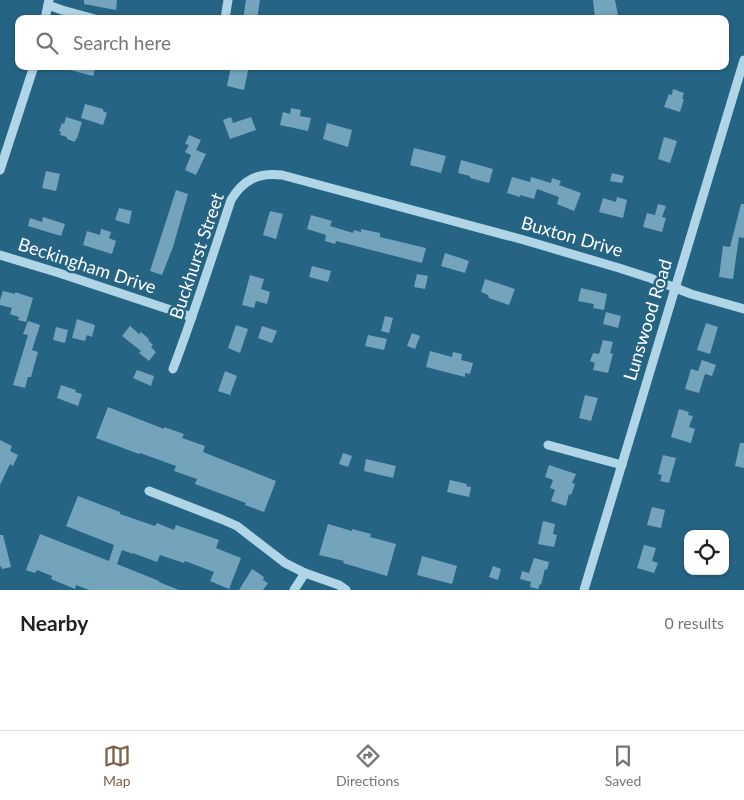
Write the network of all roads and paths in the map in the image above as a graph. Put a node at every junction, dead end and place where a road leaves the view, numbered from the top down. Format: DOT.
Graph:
graph roads {
  1 [pos="228,0"];
  2 [pos="48,2"];
  3 [pos="46,15"];
  4 [pos="80,15"];
  5 [pos="226,15"];
  6 [pos="744,60"];
  7 [pos="33,70"];
  8 [pos="0,170"];
  9 [pos="388,204"];
  10 [pos="0,255"];
  11 [pos="675,288"];
  12 [pos="744,309"];
  13 [pos="192,317"];
  14 [pos="173,370"];
  15 [pos="548,445"];
  16 [pos="622,465"];
  17 [pos="149,491"];
  18 [pos="305,573"];
  19 [pos="294,590"];
  20 [pos="346,590"];
  21 [pos="584,590"];
  1 -- 5 [label="street"];
  2 -- 3 [label="street"];
  2 -- 4 [label="street"];
  6 -- 11 [label="street, Lunswood Road"];
  7 -- 8 [label="street"];
  9 -- 11 [label="street, Buxton Drive"];
  9 -- 13 [label="street, Buckhurst Street"];
  10 -- 13 [label="street, Beckingham Drive"];
  11 -- 12 [label="street, Buxton Drive"];
  11 -- 16 [label="street, Lunswood Road"];
  13 -- 14 [label="street, Buckhurst Street"];
  15 -- 16 [label="street"];
  16 -- 21 [label="street, Lunswood Road"];
  17 -- 18 [label="street"];
  18 -- 19 [label="street"];
  18 -- 20 [label="street"];
}
